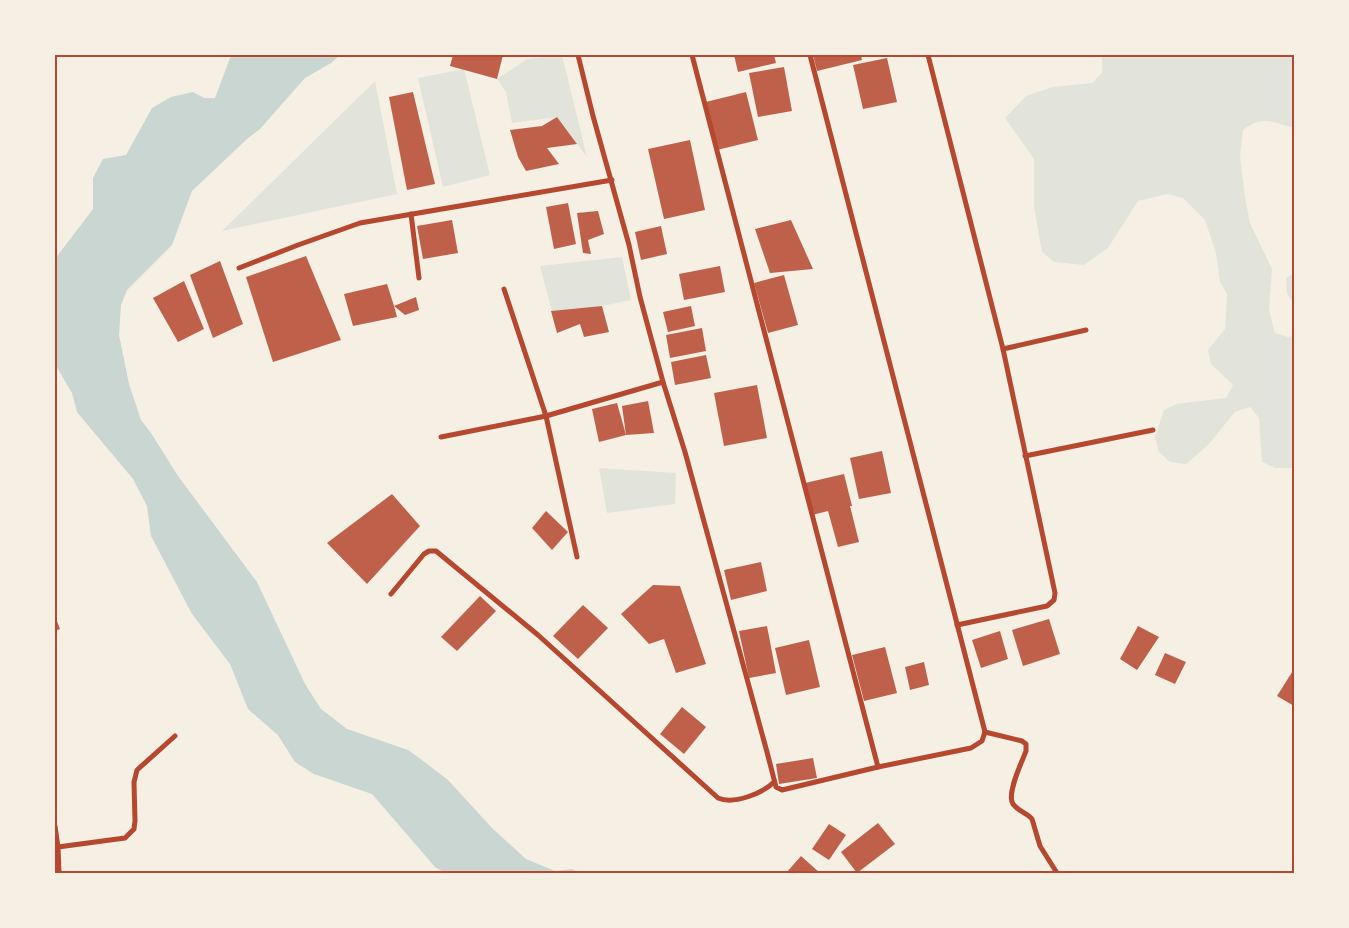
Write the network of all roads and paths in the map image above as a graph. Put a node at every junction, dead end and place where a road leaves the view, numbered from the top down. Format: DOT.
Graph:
graph roads {
  1 [pos="578,55"];
  2 [pos="692,55"];
  3 [pos="810,55"];
  4 [pos="928,55"];
  5 [pos="612,180"];
  6 [pos="411,214"];
  7 [pos="239,268"];
  8 [pos="419,278"];
  9 [pos="504,289"];
  10 [pos="1086,330"];
  11 [pos="1003,349"];
  12 [pos="663,382"];
  13 [pos="546,416"];
  14 [pos="1153,430"];
  15 [pos="441,437"];
  16 [pos="1025,456"];
  17 [pos="577,557"];
  18 [pos="392,594"];
  19 [pos="957,626"];
  20 [pos="985,732"];
  21 [pos="175,736"];
  22 [pos="878,767"];
  23 [pos="774,782"];
  24 [pos="55,826"];
  25 [pos="58,847"];
  26 [pos="59,873"];
  27 [pos="1057,873"];
  1 -- 5 [label="street"];
  2 -- 22 [label="street"];
  3 -- 19 [label="street"];
  4 -- 11 [label="street"];
  5 -- 6 [label="street"];
  5 -- 12 [label="street"];
  6 -- 7 [label="street"];
  6 -- 8 [label="street"];
  9 -- 13 [label="street"];
  10 -- 11 [label="street"];
  11 -- 16 [label="street"];
  12 -- 13 [label="street"];
  12 -- 23 [label="street"];
  13 -- 15 [label="street"];
  13 -- 17 [label="street"];
  14 -- 16 [label="street"];
  16 -- 19 [label="street"];
  18 -- 23 [label="street"];
  19 -- 20 [label="street"];
  20 -- 22 [label="street"];
  20 -- 27 [label="street"];
  21 -- 25 [label="street"];
  22 -- 23 [label="street"];
  24 -- 25 [label="street"];
  25 -- 26 [label="street"];
}
